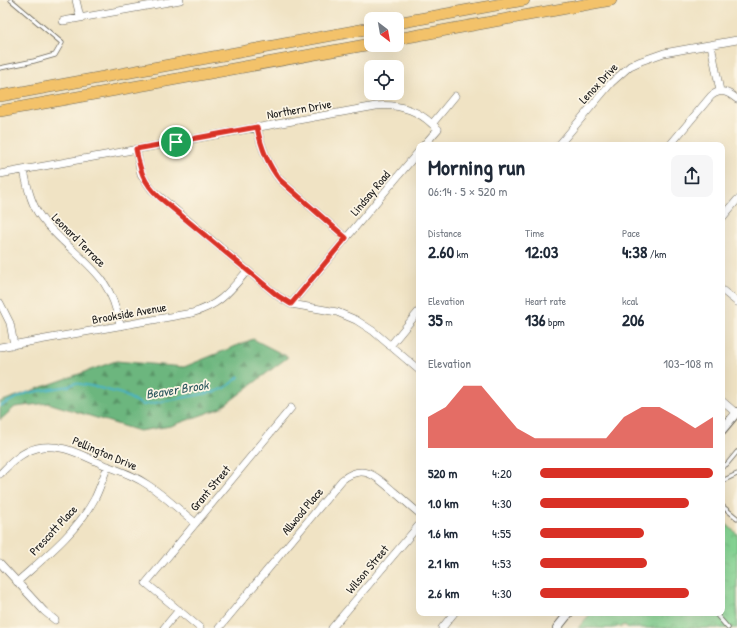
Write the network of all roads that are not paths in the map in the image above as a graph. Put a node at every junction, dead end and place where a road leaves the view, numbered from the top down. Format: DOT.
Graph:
graph roads {
  1 [pos="11,0"];
  2 [pos="76,0"];
  3 [pos="180,0"];
  4 [pos="524,0"];
  5 [pos="611,0"];
  6 [pos="162,2"];
  7 [pos="80,17"];
  8 [pos="63,21"];
  9 [pos="404,22"];
  10 [pos="364,29"];
  11 [pos="404,38"];
  12 [pos="737,40"];
  13 [pos="364,45"];
  14 [pos="711,45"];
  15 [pos="0,68"];
  16 [pos="0,91"];
  17 [pos="720,91"];
  18 [pos="24,92"];
  19 [pos="0,96"];
  20 [pos="455,96"];
  21 [pos="737,99"];
  22 [pos="0,111"];
  23 [pos="432,124"];
  24 [pos="257,127"];
  25 [pos="427,142"];
  26 [pos="561,142"];
  27 [pos="673,142"];
  28 [pos="136,149"];
  29 [pos="416,156"];
  30 [pos="24,170"];
  31 [pos="0,174"];
  32 [pos="737,200"];
  33 [pos="725,214"];
  34 [pos="346,238"];
  35 [pos="247,271"];
  36 [pos="725,292"];
  37 [pos="737,302"];
  38 [pos="0,303"];
  39 [pos="291,304"];
  40 [pos="416,315"];
  41 [pos="120,326"];
  42 [pos="14,344"];
  43 [pos="390,346"];
  44 [pos="0,347"];
  45 [pos="416,368"];
  46 [pos="725,403"];
  47 [pos="291,408"];
  48 [pos="737,412"];
  49 [pos="725,426"];
  50 [pos="737,452"];
  51 [pos="725,465"];
  52 [pos="108,466"];
  53 [pos="0,474"];
  54 [pos="737,474"];
  55 [pos="725,480"];
  56 [pos="725,508"];
  57 [pos="416,511"];
  58 [pos="737,518"];
  59 [pos="196,524"];
  60 [pos="416,529"];
  61 [pos="0,563"];
  62 [pos="17,582"];
  63 [pos="179,610"];
  64 [pos="452,616"];
  65 [pos="566,616"];
  66 [pos="718,616"];
  67 [pos="55,620"];
  68 [pos="164,628"];
  69 [pos="200,628"];
  70 [pos="220,628"];
  71 [pos="332,628"];
  72 [pos="442,628"];
  73 [pos="556,628"];
  74 [pos="728,628"];
  1 -- 15 [label="lane"];
  2 -- 7 [label="street"];
  3 -- 6 [label="street"];
  4 -- 9 [label="highway"];
  5 -- 11 [label="highway"];
  6 -- 7 [label="street"];
  7 -- 8 [label="street"];
  10 -- 18 [label="highway"];
  12 -- 14 [label="street, Lenox Drive"];
  13 -- 22 [label="highway"];
  14 -- 17 [label="street"];
  14 -- 26 [label="street, Lenox Drive"];
  16 -- 18 [label="street"];
  17 -- 21 [label="street"];
  17 -- 27 [label="street"];
  18 -- 19 [label="highway"];
  20 -- 23 [label="street"];
  23 -- 24 [label="street, Northern Drive"];
  23 -- 25 [label="street"];
  24 -- 28 [label="street, Northern Drive"];
  24 -- 34 [label="street"];
  28 -- 30 [label="street, Northern Drive"];
  28 -- 35 [label="street"];
  29 -- 34 [label="street, Lindsay Road"];
  30 -- 31 [label="street, Northern Drive"];
  30 -- 41 [label="street, Leonard Terrace"];
  32 -- 33 [label="street"];
  34 -- 39 [label="street, Lindsay Road"];
  35 -- 39 [label="street"];
  35 -- 41 [label="street, Brookside Avenue"];
  36 -- 37 [label="street"];
  38 -- 42 [label="street"];
  39 -- 43 [label="street"];
  40 -- 43 [label="street"];
  41 -- 42 [label="street, Brookside Avenue"];
  42 -- 44 [label="street, Brookside Avenue"];
  43 -- 45 [label="street"];
  46 -- 48 [label="street"];
  47 -- 59 [label="street, Grant Street"];
  48 -- 49 [label="street"];
  50 -- 51 [label="lane"];
  52 -- 53 [label="street, Pellington Drive"];
  52 -- 59 [label="street, Pellington Drive"];
  52 -- 62 [label="street, Prescott Place"];
  54 -- 55 [label="lane"];
  56 -- 58 [label="lane"];
  57 -- 70 [label="street, Allwood Place"];
  59 -- 63 [label="street, Grant Street"];
  60 -- 71 [label="street, Wilson Street"];
  61 -- 62 [label="street"];
  62 -- 67 [label="street"];
  63 -- 68 [label="street"];
  63 -- 69 [label="street"];
  64 -- 72 [label="street"];
  65 -- 73 [label="street"];
  66 -- 74 [label="lane"];
}
